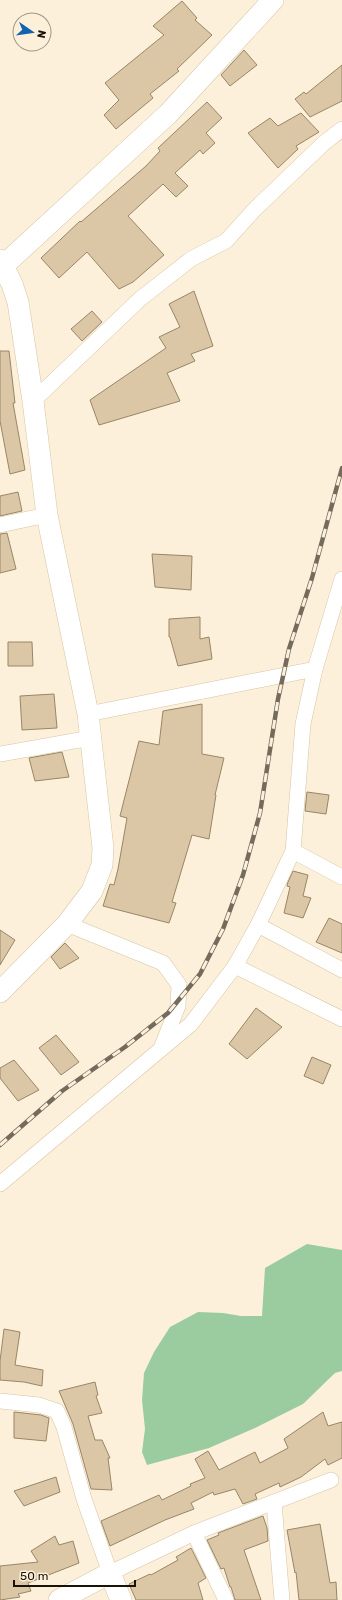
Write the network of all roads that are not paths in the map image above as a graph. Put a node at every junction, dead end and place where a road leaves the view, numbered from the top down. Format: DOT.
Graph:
graph roads {
  1 [pos="273,0"];
  2 [pos="342,129"];
  3 [pos="2,263"];
  4 [pos="33,402"];
  5 [pos="47,515"];
  6 [pos="0,525"];
  7 [pos="342,579"];
  8 [pos="315,670"];
  9 [pos="88,714"];
  10 [pos="91,738"];
  11 [pos="0,754"];
  12 [pos="293,851"];
  13 [pos="342,877"];
  14 [pos="67,924"];
  15 [pos="258,925"];
  16 [pos="235,966"];
  17 [pos="342,970"];
  18 [pos="0,992"];
  19 [pos="342,1019"];
  20 [pos="162,1048"];
  21 [pos="0,1184"];
  22 [pos="0,1401"];
  23 [pos="331,1480"];
  24 [pos="274,1503"];
  25 [pos="194,1533"];
  26 [pos="110,1573"];
  27 [pos="59,1600"];
  28 [pos="121,1600"];
  29 [pos="226,1600"];
  30 [pos="282,1600"];
  1 -- 3 [label="main road"];
  2 -- 4 [label="street"];
  3 -- 4 [label="main road"];
  4 -- 5 [label="main road"];
  5 -- 6 [label="street"];
  5 -- 9 [label="main road"];
  7 -- 8 [label="street"];
  8 -- 9 [label="street"];
  8 -- 12 [label="street"];
  9 -- 10 [label="main road"];
  10 -- 11 [label="street"];
  10 -- 14 [label="main road"];
  12 -- 13 [label="street"];
  12 -- 15 [label="street"];
  14 -- 18 [label="main road"];
  14 -- 20 [label="street"];
  15 -- 16 [label="street"];
  15 -- 17 [label="street"];
  16 -- 19 [label="street"];
  16 -- 20 [label="street"];
  20 -- 21 [label="street"];
  22 -- 26 [label="street"];
  23 -- 24 [label="street"];
  24 -- 25 [label="street"];
  24 -- 30 [label="street"];
  25 -- 26 [label="street"];
  25 -- 29 [label="street"];
  26 -- 27 [label="main road"];
  26 -- 28 [label="main road"];
}
